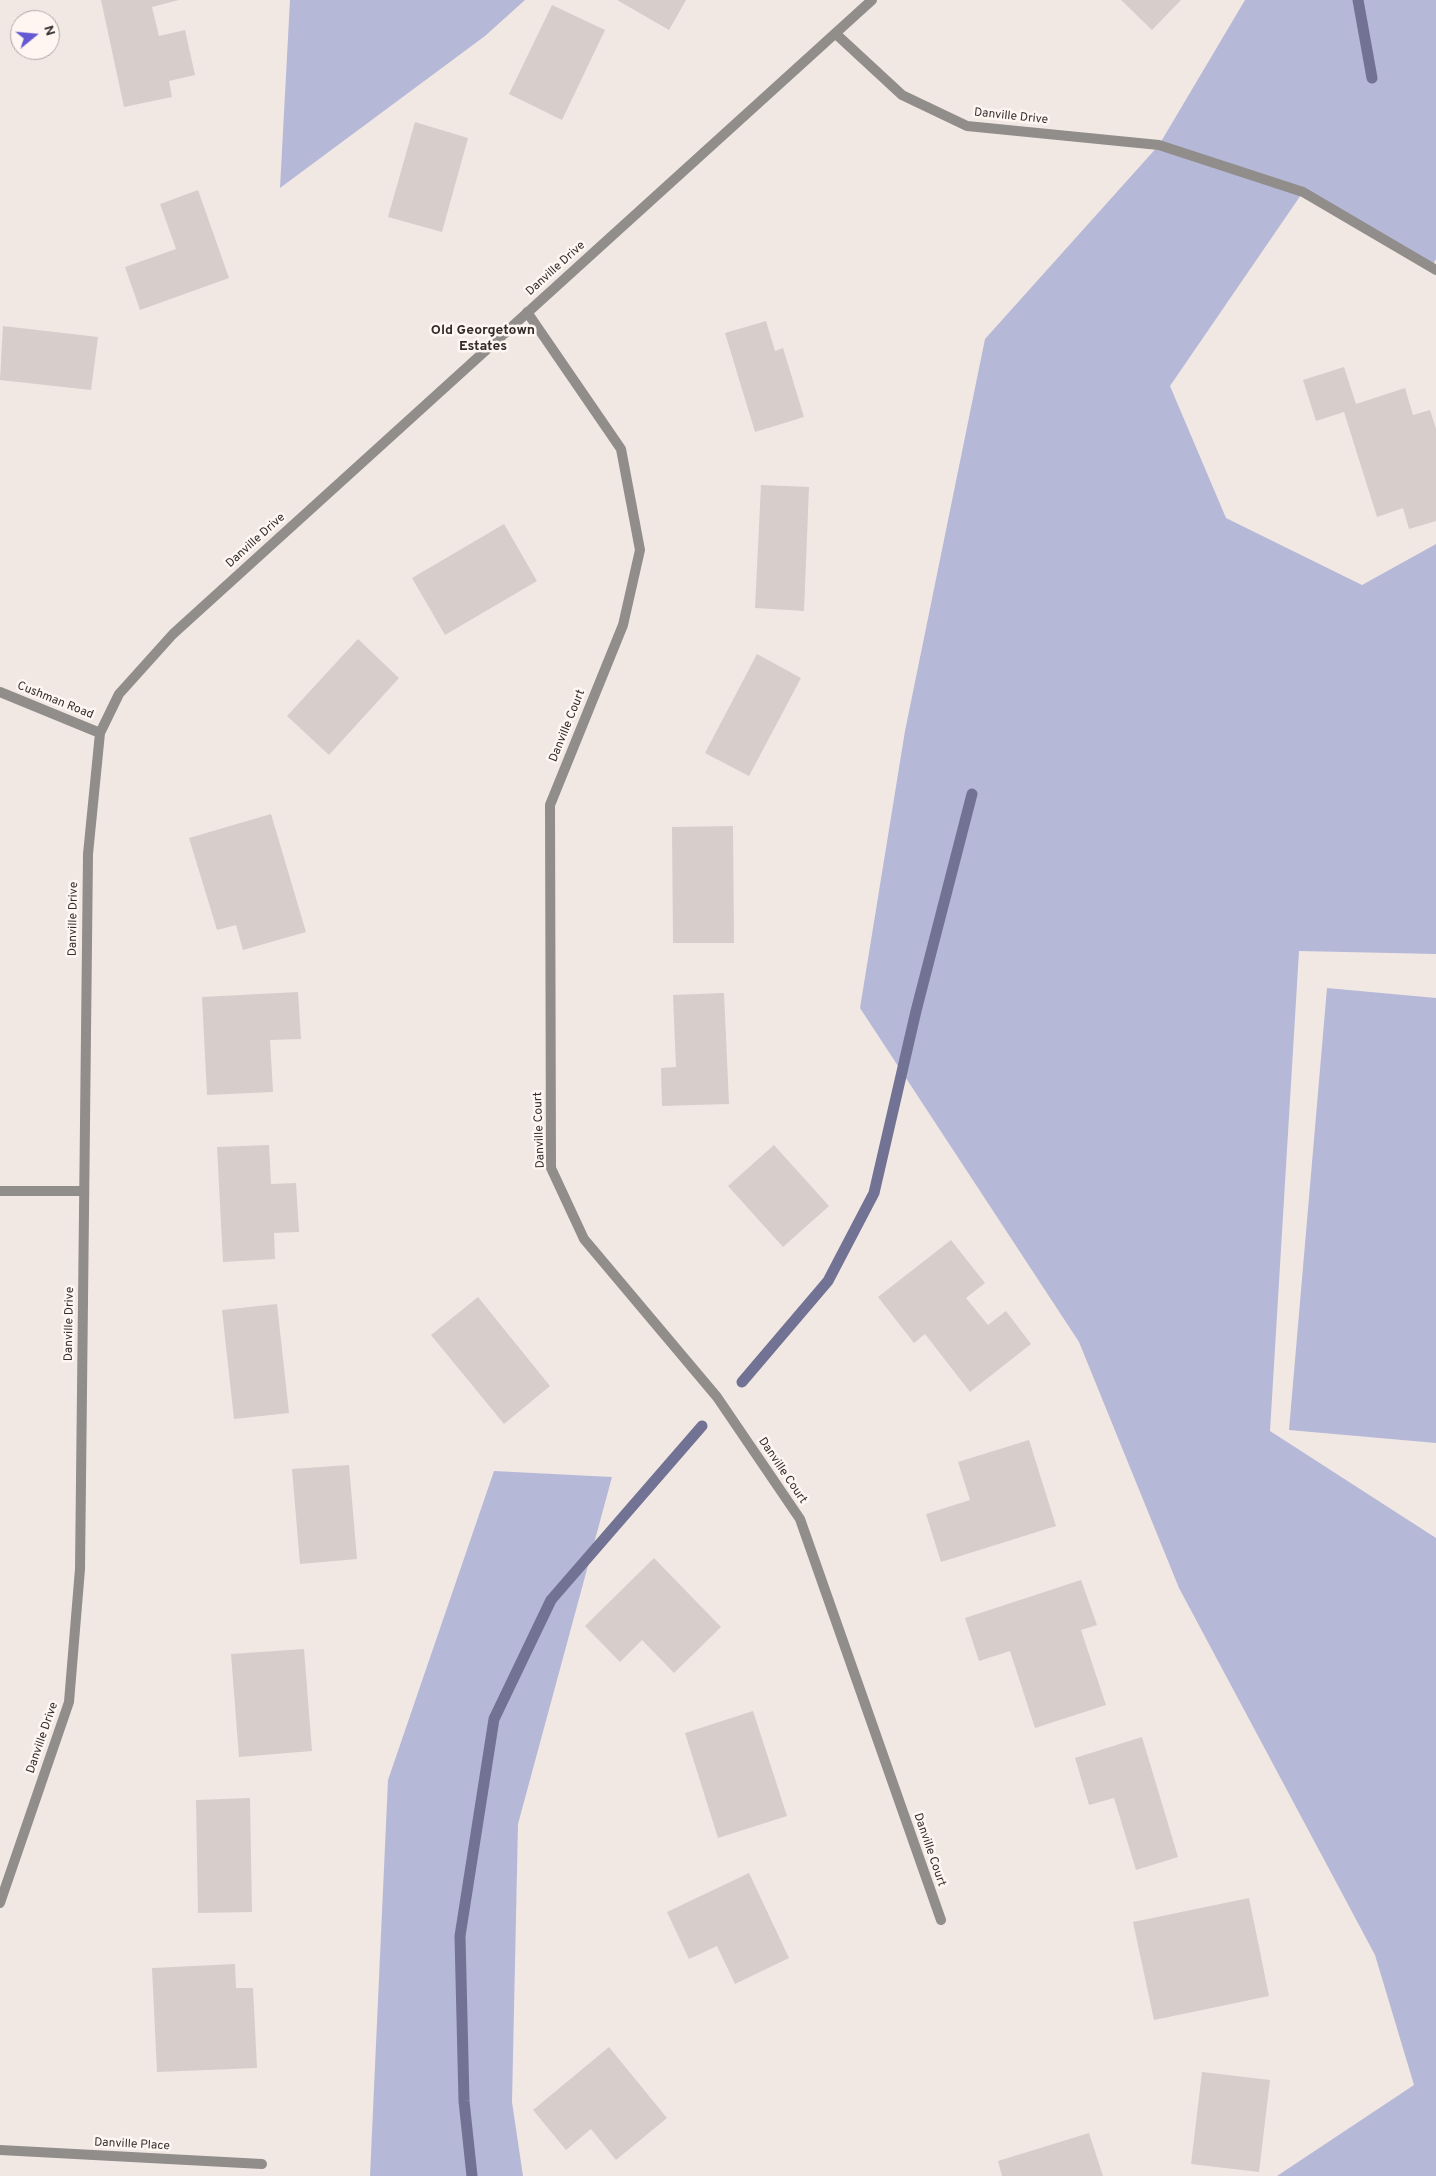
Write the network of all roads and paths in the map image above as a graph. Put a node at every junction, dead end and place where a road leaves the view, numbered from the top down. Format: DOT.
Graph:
graph roads {
  1 [pos="872,0"];
  2 [pos="836,34"];
  3 [pos="1436,270"];
  4 [pos="527,312"];
  5 [pos="0,692"];
  6 [pos="100,733"];
  7 [pos="0,1190"];
  8 [pos="84,1191"];
  9 [pos="0,1903"];
  10 [pos="941,1920"];
  11 [pos="0,2150"];
  12 [pos="262,2164"];
  1 -- 2 [label="street"];
  2 -- 3 [label="street, Danville Drive"];
  2 -- 4 [label="street, Danville Drive"];
  4 -- 6 [label="street, Danville Drive"];
  4 -- 10 [label="street, Danville Court"];
  5 -- 6 [label="street, Cushman Road"];
  6 -- 8 [label="street, Danville Drive"];
  7 -- 8 [label="street"];
  8 -- 9 [label="street, Danville Drive"];
  11 -- 12 [label="street, Danville Place"];
}
